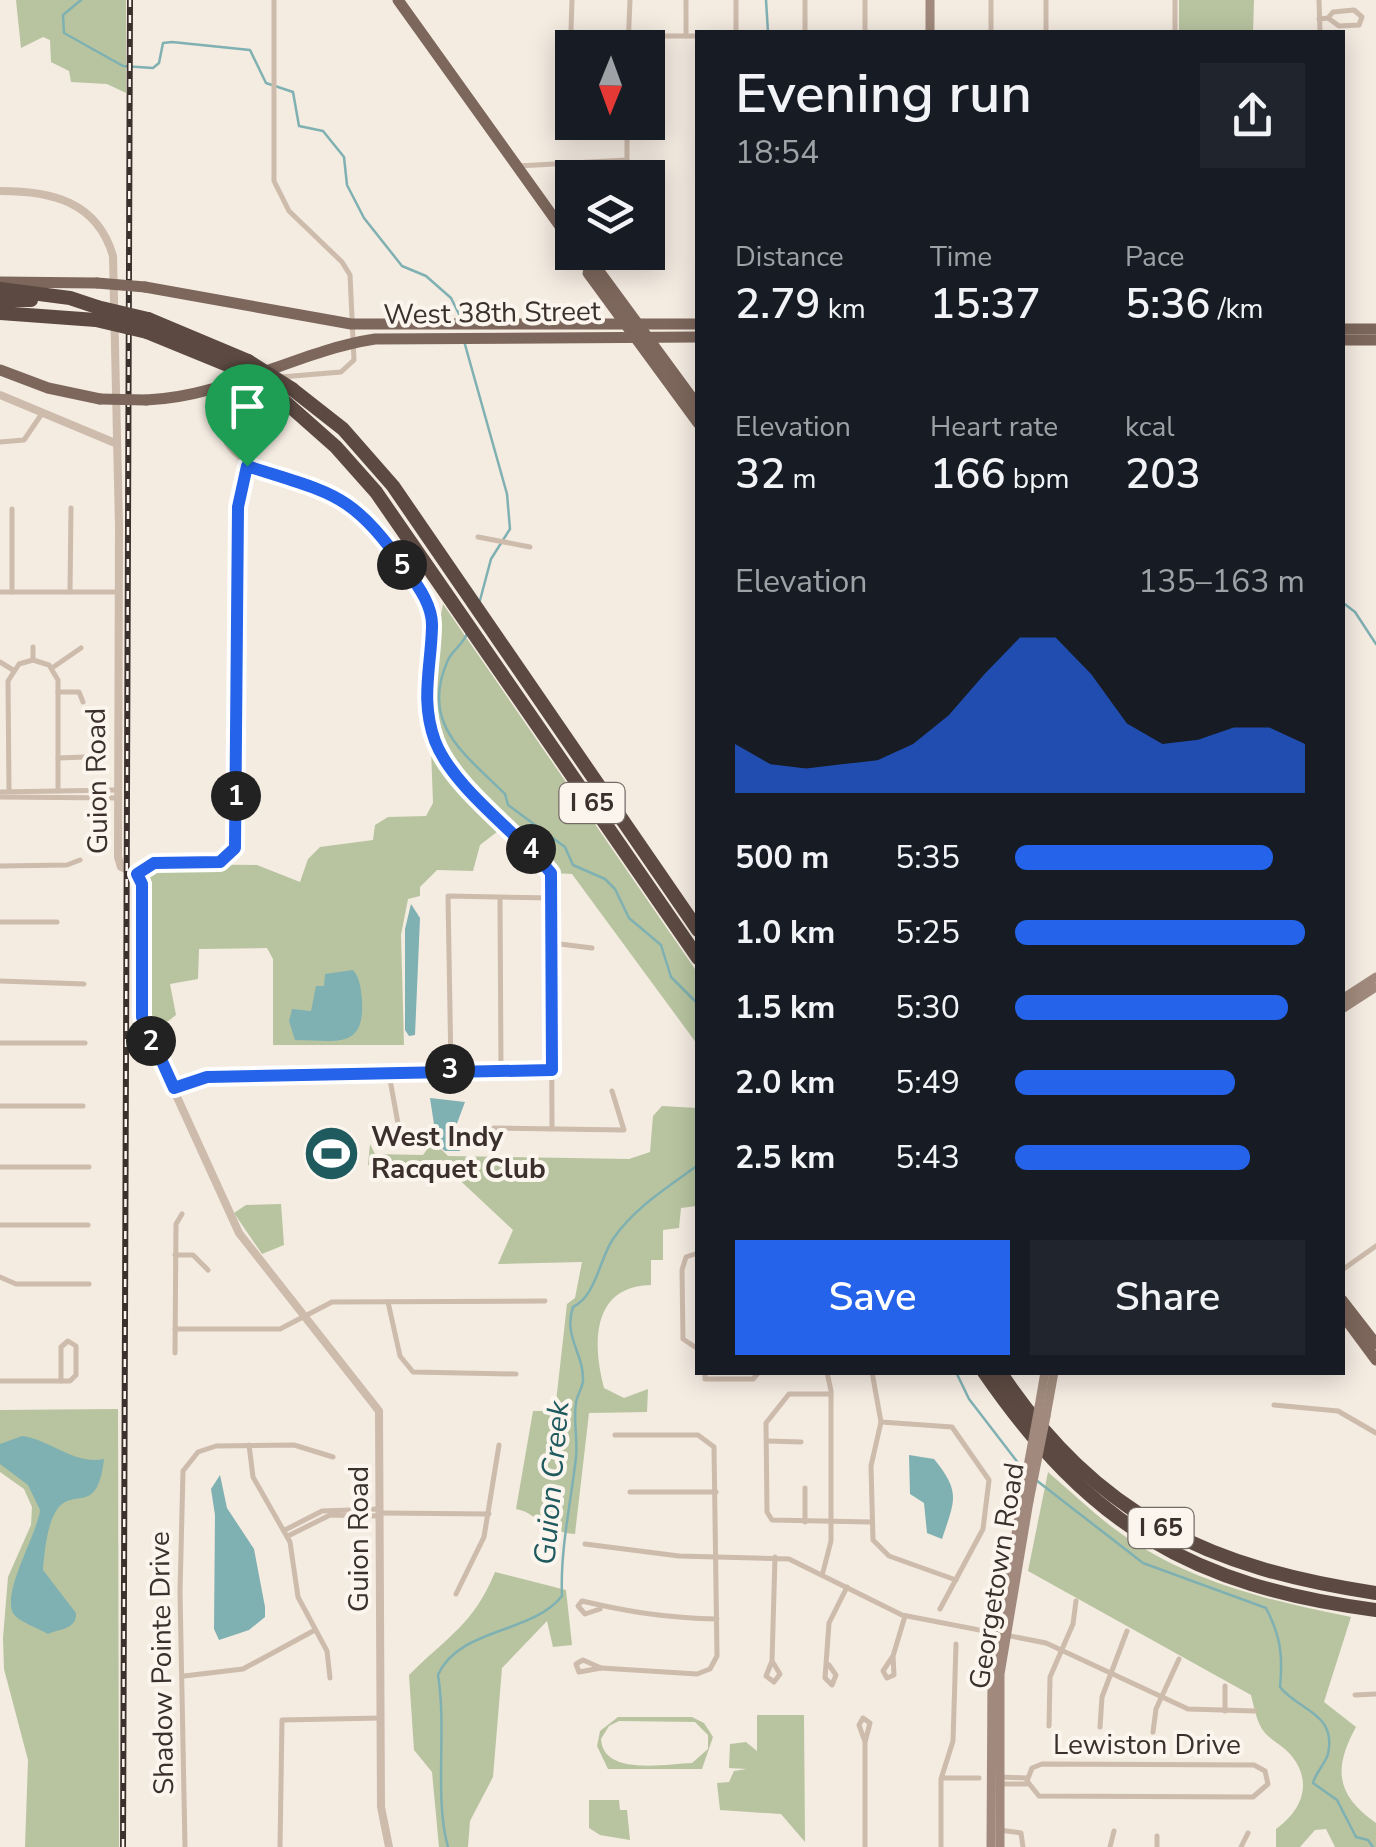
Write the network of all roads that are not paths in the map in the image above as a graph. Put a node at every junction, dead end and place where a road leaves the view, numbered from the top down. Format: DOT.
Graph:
graph roads {
  1 [pos="274,0"];
  2 [pos="398,0"];
  3 [pos="572,0"];
  4 [pos="630,0"];
  5 [pos="686,0"];
  6 [pos="736,0"];
  7 [pos="805,0"];
  8 [pos="865,0"];
  9 [pos="930,0"];
  10 [pos="991,0"];
  11 [pos="1046,0"];
  12 [pos="1176,0"];
  13 [pos="1319,0"];
  14 [pos="1328,18"];
  15 [pos="1319,19"];
  16 [pos="571,30"];
  17 [pos="628,30"];
  18 [pos="736,30"];
  19 [pos="805,30"];
  20 [pos="865,30"];
  21 [pos="930,30"];
  22 [pos="991,30"];
  23 [pos="1046,30"];
  24 [pos="1176,30"];
  25 [pos="1320,30"];
  26 [pos="665,36"];
  27 [pos="686,36"];
  28 [pos="695,36"];
  29 [pos="627,140"];
  30 [pos="627,160"];
  31 [pos="555,164"];
  32 [pos="518,166"];
  33 [pos="0,191"];
  34 [pos="555,219"];
  35 [pos="589,270"];
  36 [pos="598,270"];
  37 [pos="0,286"];
  38 [pos="0,300"];
  39 [pos="607,300"];
  40 [pos="97,313"];
  41 [pos="0,316"];
  42 [pos="351,324"];
  43 [pos="594,324"];
  44 [pos="695,324"];
  45 [pos="408,326"];
  46 [pos="1345,329"];
  47 [pos="1376,329"];
  48 [pos="635,330"];
  49 [pos="443,331"];
  50 [pos="482,331"];
  51 [pos="670,337"];
  52 [pos="695,337"];
  53 [pos="1345,340"];
  54 [pos="1376,340"];
  55 [pos="351,343"];
  56 [pos="660,357"];
  57 [pos="241,364"];
  58 [pos="0,370"];
  59 [pos="0,396"];
  60 [pos="695,402"];
  61 [pos="41,415"];
  62 [pos="695,419"];
  63 [pos="0,442"];
  64 [pos="116,444"];
  65 [pos="247,466"];
  66 [pos="71,508"];
  67 [pos="12,509"];
  68 [pos="481,538"];
  69 [pos="526,546"];
  70 [pos="0,592"];
  71 [pos="12,592"];
  72 [pos="70,592"];
  73 [pos="118,592"];
  74 [pos="457,594"];
  75 [pos="490,641"];
  76 [pos="33,647"];
  77 [pos="82,648"];
  78 [pos="34,660"];
  79 [pos="0,662"];
  80 [pos="52,668"];
  81 [pos="12,670"];
  82 [pos="0,692"];
  83 [pos="8,692"];
  84 [pos="58,692"];
  85 [pos="84,702"];
  86 [pos="86,757"];
  87 [pos="58,758"];
  88 [pos="9,790"];
  89 [pos="58,791"];
  90 [pos="118,794"];
  91 [pos="0,795"];
  92 [pos="80,860"];
  93 [pos="0,866"];
  94 [pos="137,874"];
  95 [pos="500,898"];
  96 [pos="552,898"];
  97 [pos="0,922"];
  98 [pos="57,922"];
  99 [pos="695,926"];
  100 [pos="552,943"];
  101 [pos="592,948"];
  102 [pos="695,953"];
  103 [pos="1376,977"];
  104 [pos="0,981"];
  105 [pos="84,984"];
  106 [pos="1376,986"];
  107 [pos="1345,997"];
  108 [pos="1345,1006"];
  109 [pos="0,1043"];
  110 [pos="85,1043"];
  111 [pos="451,1069"];
  112 [pos="501,1070"];
  113 [pos="552,1070"];
  114 [pos="389,1074"];
  115 [pos="172,1085"];
  116 [pos="612,1091"];
  117 [pos="0,1106"];
  118 [pos="84,1106"];
  119 [pos="494,1128"];
  120 [pos="399,1129"];
  121 [pos="552,1129"];
  122 [pos="0,1166"];
  123 [pos="89,1166"];
  124 [pos="182,1214"];
  125 [pos="88,1224"];
  126 [pos="0,1225"];
  127 [pos="1376,1246"];
  128 [pos="695,1254"];
  129 [pos="175,1255"];
  130 [pos="1345,1268"];
  131 [pos="208,1270"];
  132 [pos="0,1276"];
  133 [pos="89,1284"];
  134 [pos="545,1301"];
  135 [pos="388,1302"];
  136 [pos="1345,1304"];
  137 [pos="305,1316"];
  138 [pos="1345,1318"];
  139 [pos="175,1329"];
  140 [pos="1376,1344"];
  141 [pos="695,1347"];
  142 [pos="175,1353"];
  143 [pos="1376,1360"];
  144 [pos="516,1374"];
  145 [pos="705,1375"];
  146 [pos="757,1375"];
  147 [pos="828,1375"];
  148 [pos="873,1375"];
  149 [pos="986,1375"];
  150 [pos="1002,1375"];
  151 [pos="1045,1375"];
  152 [pos="1053,1375"];
  153 [pos="0,1381"];
  154 [pos="61,1382"];
  155 [pos="832,1394"];
  156 [pos="1274,1405"];
  157 [pos="1042,1411"];
  158 [pos="881,1422"];
  159 [pos="1376,1433"];
  160 [pos="615,1435"];
  161 [pos="766,1441"];
  162 [pos="800,1442"];
  163 [pos="249,1445"];
  164 [pos="498,1445"];
  165 [pos="333,1457"];
  166 [pos="805,1488"];
  167 [pos="630,1492"];
  168 [pos="716,1492"];
  169 [pos="382,1512"];
  170 [pos="489,1514"];
  171 [pos="805,1522"];
  172 [pos="832,1522"];
  173 [pos="872,1522"];
  174 [pos="286,1533"];
  175 [pos="585,1544"];
  176 [pos="717,1557"];
  177 [pos="775,1557"];
  178 [pos="1246,1566"];
  179 [pos="822,1574"];
  180 [pos="956,1580"];
  181 [pos="1376,1585"];
  182 [pos="847,1587"];
  183 [pos="1376,1593"];
  184 [pos="456,1594"];
  185 [pos="1076,1601"];
  186 [pos="600,1609"];
  187 [pos="940,1609"];
  188 [pos="1376,1613"];
  189 [pos="905,1616"];
  190 [pos="717,1619"];
  191 [pos="315,1630"];
  192 [pos="1128,1632"];
  193 [pos="1001,1635"];
  194 [pos="956,1644"];
  195 [pos="1062,1650"];
  196 [pos="893,1656"];
  197 [pos="1179,1659"];
  198 [pos="772,1661"];
  199 [pos="829,1665"];
  200 [pos="600,1668"];
  201 [pos="1113,1675"];
  202 [pos="183,1676"];
  203 [pos="330,1678"];
  204 [pos="1225,1686"];
  205 [pos="1376,1694"];
  206 [pos="1355,1696"];
  207 [pos="1161,1698"];
  208 [pos="1225,1711"];
  209 [pos="1255,1711"];
  210 [pos="381,1718"];
  211 [pos="1049,1726"];
  212 [pos="1100,1726"];
  213 [pos="1153,1732"];
  214 [pos="865,1742"];
  215 [pos="942,1778"];
  216 [pos="979,1778"];
  217 [pos="994,1780"];
  218 [pos="1027,1781"];
  219 [pos="995,1830"];
  220 [pos="1114,1831"];
  221 [pos="1248,1833"];
  222 [pos="1157,1836"];
  223 [pos="185,1847"];
  224 [pos="280,1847"];
  225 [pos="389,1847"];
  226 [pos="865,1847"];
  227 [pos="941,1847"];
  228 [pos="991,1847"];
  229 [pos="1000,1847"];
  230 [pos="1023,1847"];
  231 [pos="1110,1847"];
  232 [pos="1157,1847"];
  233 [pos="1241,1847"];
  1 -- 42 [label="street"];
  2 -- 32 [label="main road"];
  3 -- 16 [label="street"];
  4 -- 17 [label="street"];
  5 -- 27 [label="street"];
  6 -- 18 [label="street"];
  7 -- 19 [label="street"];
  8 -- 20 [label="street"];
  9 -- 21 [label="main road"];
  10 -- 22 [label="street"];
  11 -- 23 [label="street"];
  12 -- 24 [label="street"];
  13 -- 15 [label="street"];
  14 -- 14 [label="street"];
  14 -- 15 [label="street"];
  15 -- 25 [label="street"];
  26 -- 27 [label="street"];
  27 -- 28 [label="street"];
  29 -- 30 [label="street"];
  31 -- 32 [label="street"];
  32 -- 34 [label="main road"];
  33 -- 64 [label="street, Guion Road"];
  35 -- 39 [label="main road"];
  36 -- 48 [label="main road"];
  37 -- 40 [label="highway"];
  37 -- 42 [label="main road, West 38th Street, bridge"];
  38 -- 40 [label="highway, I 65"];
  39 -- 43 [label="main road"];
  39 -- 48 [label="main road"];
  40 -- 41 [label="highway, I 65"];
  40 -- 57 [label="highway, I 65, bridge"];
  42 -- 45 [label="main road, West 38th Street"];
  42 -- 55 [label="street"];
  43 -- 48 [label="main road, West 38th Street"];
  43 -- 50 [label="main road, West 38th Street"];
  44 -- 48 [label="main road, West 38th Street"];
  45 -- 49 [label="main road, West 38th Street"];
  45 -- 55 [label="main road"];
  46 -- 47 [label="main road"];
  48 -- 50 [label="main road, West 38th Street"];
  48 -- 51 [label="main road, West 38th Street"];
  48 -- 56 [label="main road"];
  48 -- 62 [label="main road"];
  49 -- 50 [label="main road, West 38th Street"];
  49 -- 55 [label="main road, West 38th Street"];
  51 -- 52 [label="main road, West 38th Street"];
  51 -- 56 [label="main road"];
  53 -- 54 [label="main road"];
  55 -- 58 [label="main road, West 38th Street, bridge"];
  55 -- 65 [label="street"];
  56 -- 60 [label="main road"];
  57 -- 74 [label="highway, I 65, bridge"];
  57 -- 74 [label="highway, I 65, bridge"];
  59 -- 61 [label="street"];
  61 -- 63 [label="street"];
  61 -- 64 [label="street"];
  64 -- 73 [label="street, Guion Road"];
  65 -- 94 [label="street"];
  65 -- 96 [label="street"];
  66 -- 72 [label="street"];
  67 -- 71 [label="street"];
  68 -- 69 [label="street"];
  70 -- 71 [label="street"];
  71 -- 72 [label="street"];
  72 -- 73 [label="street"];
  73 -- 90 [label="street, Guion Road"];
  74 -- 75 [label="highway, I 65"];
  75 -- 99 [label="highway, I 65"];
  75 -- 102 [label="highway, I 65"];
  76 -- 78 [label="street"];
  77 -- 80 [label="street"];
  78 -- 80 [label="street"];
  78 -- 81 [label="street"];
  79 -- 81 [label="street"];
  80 -- 84 [label="street"];
  81 -- 83 [label="street"];
  82 -- 83 [label="street"];
  83 -- 88 [label="street"];
  84 -- 85 [label="street"];
  84 -- 87 [label="street"];
  86 -- 87 [label="street"];
  87 -- 89 [label="street"];
  88 -- 89 [label="street"];
  88 -- 91 [label="street"];
  89 -- 90 [label="street"];
  90 -- 91 [label="street"];
  90 -- 94 [label="street, Guion Road"];
  92 -- 93 [label="street"];
  94 -- 115 [label="street, Guion Road"];
  95 -- 96 [label="street"];
  95 -- 111 [label="street"];
  95 -- 112 [label="street"];
  96 -- 100 [label="street"];
  97 -- 98 [label="street"];
  100 -- 101 [label="street"];
  100 -- 113 [label="street"];
  103 -- 107 [label="main road"];
  104 -- 105 [label="street"];
  106 -- 108 [label="main road"];
  109 -- 110 [label="street"];
  111 -- 112 [label="street"];
  111 -- 114 [label="street"];
  112 -- 113 [label="street"];
  113 -- 121 [label="street"];
  114 -- 115 [label="street"];
  114 -- 120 [label="street"];
  115 -- 137 [label="street, Guion Road"];
  116 -- 121 [label="street"];
  117 -- 118 [label="street"];
  119 -- 121 [label="street"];
  122 -- 123 [label="street"];
  124 -- 129 [label="street"];
  125 -- 126 [label="street"];
  127 -- 130 [label="street"];
  128 -- 141 [label="street"];
  129 -- 131 [label="street"];
  129 -- 139 [label="street"];
  132 -- 133 [label="street"];
  134 -- 135 [label="street"];
  135 -- 137 [label="street"];
  135 -- 144 [label="street"];
  136 -- 140 [label="main road"];
  137 -- 139 [label="street"];
  137 -- 169 [label="street, Guion Road"];
  138 -- 143 [label="main road"];
  139 -- 142 [label="street"];
  145 -- 146 [label="street"];
  147 -- 155 [label="street"];
  148 -- 158 [label="street"];
  149 -- 188 [label="highway, I 65"];
  150 -- 178 [label="highway, I 65"];
  151 -- 157 [label="main road, Georgetown Road"];
  152 -- 157 [label="main road, Georgetown Road"];
  153 -- 154 [label="street"];
  154 -- 154 [label="street"];
  155 -- 161 [label="street"];
  155 -- 172 [label="street"];
  156 -- 159 [label="street"];
  157 -- 193 [label="main road, Georgetown Road, bridge"];
  158 -- 173 [label="street"];
  158 -- 180 [label="street"];
  160 -- 168 [label="street"];
  161 -- 162 [label="street"];
  161 -- 171 [label="street"];
  163 -- 165 [label="street"];
  163 -- 174 [label="street"];
  163 -- 202 [label="street, Shadow Pointe Drive"];
  164 -- 170 [label="street"];
  166 -- 171 [label="street"];
  167 -- 168 [label="street"];
  168 -- 176 [label="street"];
  169 -- 170 [label="street"];
  169 -- 174 [label="street"];
  169 -- 210 [label="street, Guion Road"];
  170 -- 184 [label="street"];
  171 -- 172 [label="street"];
  172 -- 173 [label="street"];
  172 -- 179 [label="street"];
  173 -- 180 [label="street"];
  174 -- 191 [label="street"];
  175 -- 176 [label="street"];
  176 -- 177 [label="street"];
  176 -- 190 [label="street"];
  177 -- 179 [label="street"];
  177 -- 198 [label="street"];
  178 -- 181 [label="highway"];
  178 -- 183 [label="highway, I 65"];
  179 -- 182 [label="street"];
  180 -- 187 [label="street"];
  182 -- 189 [label="street"];
  182 -- 199 [label="street"];
  185 -- 195 [label="street"];
  186 -- 190 [label="street"];
  189 -- 193 [label="street"];
  189 -- 196 [label="street"];
  190 -- 200 [label="street"];
  191 -- 202 [label="street"];
  191 -- 203 [label="street"];
  192 -- 201 [label="street"];
  193 -- 195 [label="street"];
  193 -- 217 [label="main road, Georgetown Road"];
  194 -- 215 [label="street"];
  195 -- 201 [label="street"];
  195 -- 211 [label="street"];
  197 -- 207 [label="street"];
  201 -- 207 [label="street"];
  201 -- 212 [label="street"];
  202 -- 223 [label="street, Shadow Pointe Drive"];
  204 -- 208 [label="street"];
  205 -- 206 [label="street"];
  207 -- 208 [label="street"];
  207 -- 213 [label="street"];
  208 -- 209 [label="street"];
  210 -- 224 [label="street"];
  210 -- 225 [label="street, Guion Road"];
  214 -- 226 [label="street"];
  215 -- 216 [label="street"];
  215 -- 227 [label="street"];
  216 -- 217 [label="street"];
  216 -- 217 [label="street"];
  217 -- 218 [label="street"];
  217 -- 219 [label="main road, Georgetown Road"];
  218 -- 218 [label="street, Lewiston Drive"];
  219 -- 228 [label="main road, Georgetown Road"];
  219 -- 229 [label="main road, Georgetown Road"];
  219 -- 230 [label="street"];
  220 -- 231 [label="street"];
  221 -- 233 [label="street"];
  222 -- 232 [label="street"];
}
